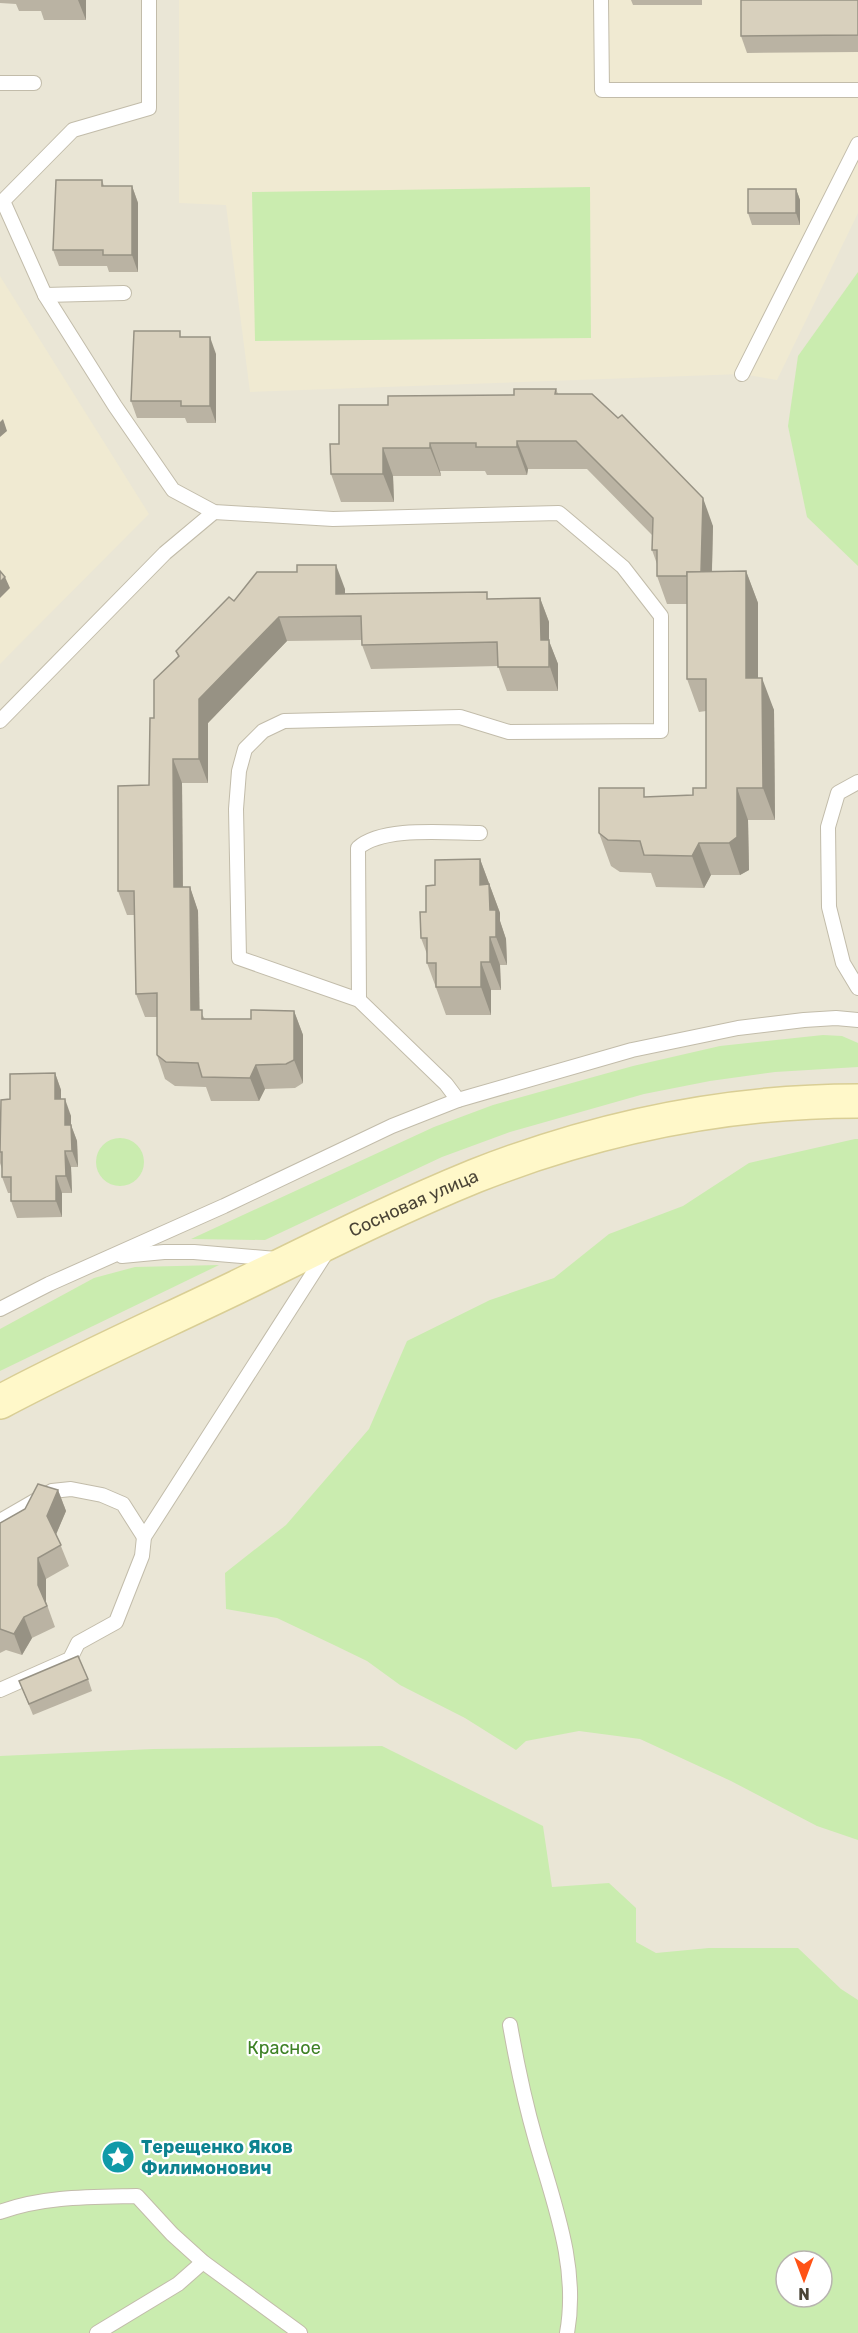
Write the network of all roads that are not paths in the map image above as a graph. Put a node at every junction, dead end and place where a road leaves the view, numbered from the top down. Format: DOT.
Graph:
graph roads {
  1 [pos="149,0"];
  2 [pos="601,0"];
  3 [pos="0,83"];
  4 [pos="34,83"];
  5 [pos="858,90"];
  6 [pos="858,144"];
  7 [pos="124,293"];
  8 [pos="45,295"];
  9 [pos="742,374"];
  10 [pos="214,512"];
  11 [pos="0,721"];
  12 [pos="858,782"];
  13 [pos="480,833"];
  14 [pos="858,988"];
  15 [pos="359,1000"];
  16 [pos="858,1020"];
  17 [pos="458,1100"];
  18 [pos="858,1101"];
  19 [pos="334,1241"];
  20 [pos="108,1258"];
  21 [pos="291,1261"];
  22 [pos="0,1310"];
  23 [pos="0,1402"];
  24 [pos="0,1521"];
  25 [pos="144,1537"];
  26 [pos="0,1690"];
  27 [pos="510,2025"];
  28 [pos="0,2212"];
  29 [pos="203,2262"];
  30 [pos="97,2333"];
  31 [pos="300,2333"];
  32 [pos="567,2333"];
  1 -- 8 [label="lane"];
  2 -- 5 [label="lane"];
  3 -- 4 [label="lane"];
  6 -- 9 [label="lane"];
  7 -- 8 [label="lane"];
  8 -- 10 [label="lane"];
  10 -- 11 [label="lane"];
  10 -- 15 [label="lane"];
  12 -- 14 [label="lane"];
  13 -- 15 [label="lane"];
  15 -- 17 [label="lane"];
  16 -- 17 [label="lane"];
  17 -- 20 [label="lane"];
  18 -- 19 [label="street, Сосновая улица"];
  19 -- 21 [label="street, Сосновая улица"];
  19 -- 25 [label="lane"];
  20 -- 21 [label="lane"];
  20 -- 22 [label="lane"];
  21 -- 23 [label="street, Сосновая улица"];
  24 -- 25 [label="lane"];
  25 -- 26 [label="lane"];
  27 -- 32 [label="lane"];
  28 -- 29 [label="lane"];
  29 -- 30 [label="lane"];
  29 -- 31 [label="lane"];
}
